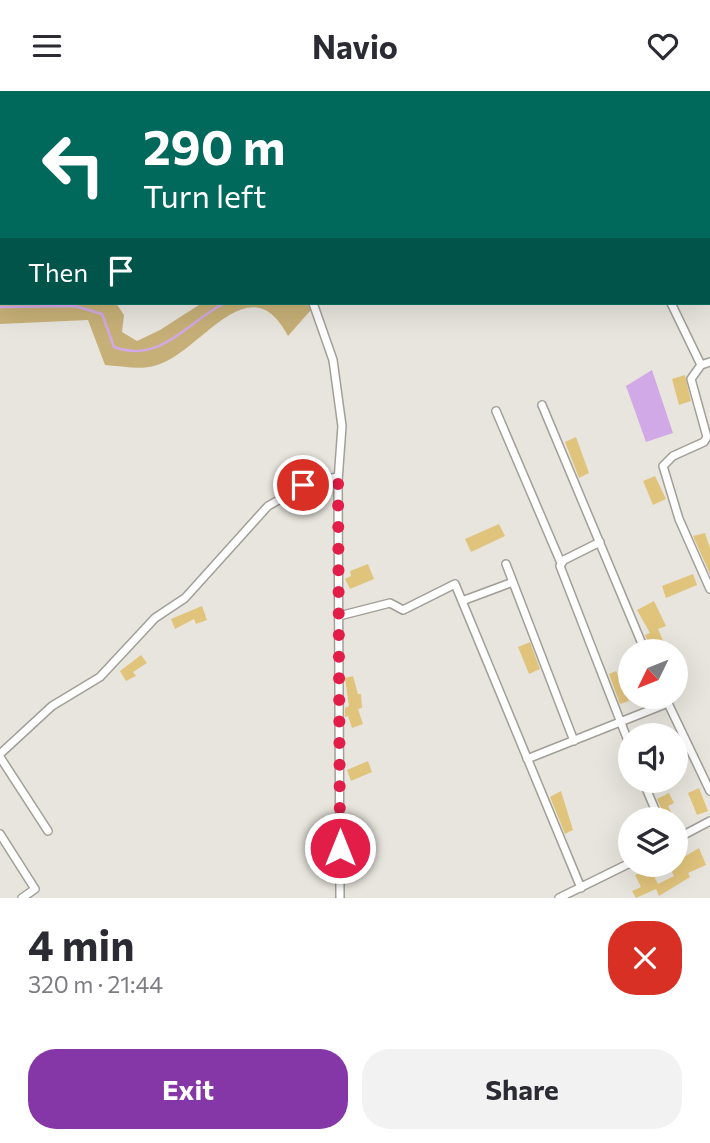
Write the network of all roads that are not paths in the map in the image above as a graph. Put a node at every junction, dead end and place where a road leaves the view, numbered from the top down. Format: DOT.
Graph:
graph roads {
  1 [pos="314,305"];
  2 [pos="672,305"];
  3 [pos="710,362"];
  4 [pos="701,365"];
  5 [pos="542,405"];
  6 [pos="496,411"];
  7 [pos="338,477"];
  8 [pos="600,542"];
  9 [pos="561,562"];
  10 [pos="506,564"];
  11 [pos="513,582"];
  12 [pos="710,589"];
  13 [pos="462,601"];
  14 [pos="339,616"];
  15 [pos="640,639"];
  16 [pos="648,709"];
  17 [pos="671,709"];
  18 [pos="621,722"];
  19 [pos="574,741"];
  20 [pos="0,756"];
  21 [pos="527,759"];
  22 [pos="710,791"];
  23 [pos="710,821"];
  24 [pos="48,831"];
  25 [pos="688,833"];
  26 [pos="0,834"];
  27 [pos="618,869"];
  28 [pos="581,888"];
  29 [pos="22,898"];
  30 [pos="340,898"];
  31 [pos="559,898"];
  1 -- 7 [label="street"];
  2 -- 4 [label="street"];
  3 -- 4 [label="street"];
  4 -- 12 [label="street"];
  5 -- 8 [label="street"];
  6 -- 9 [label="street"];
  7 -- 14 [label="street"];
  7 -- 20 [label="street"];
  8 -- 9 [label="street"];
  8 -- 15 [label="street"];
  9 -- 18 [label="street"];
  10 -- 11 [label="street"];
  11 -- 13 [label="street"];
  11 -- 19 [label="street"];
  13 -- 14 [label="street"];
  13 -- 21 [label="street"];
  14 -- 30 [label="street"];
  16 -- 18 [label="street"];
  17 -- 22 [label="street"];
  18 -- 19 [label="street"];
  19 -- 21 [label="street"];
  20 -- 24 [label="street"];
  21 -- 28 [label="street"];
  23 -- 25 [label="street"];
  26 -- 29 [label="street"];
  27 -- 28 [label="street"];
  28 -- 31 [label="street"];
}
